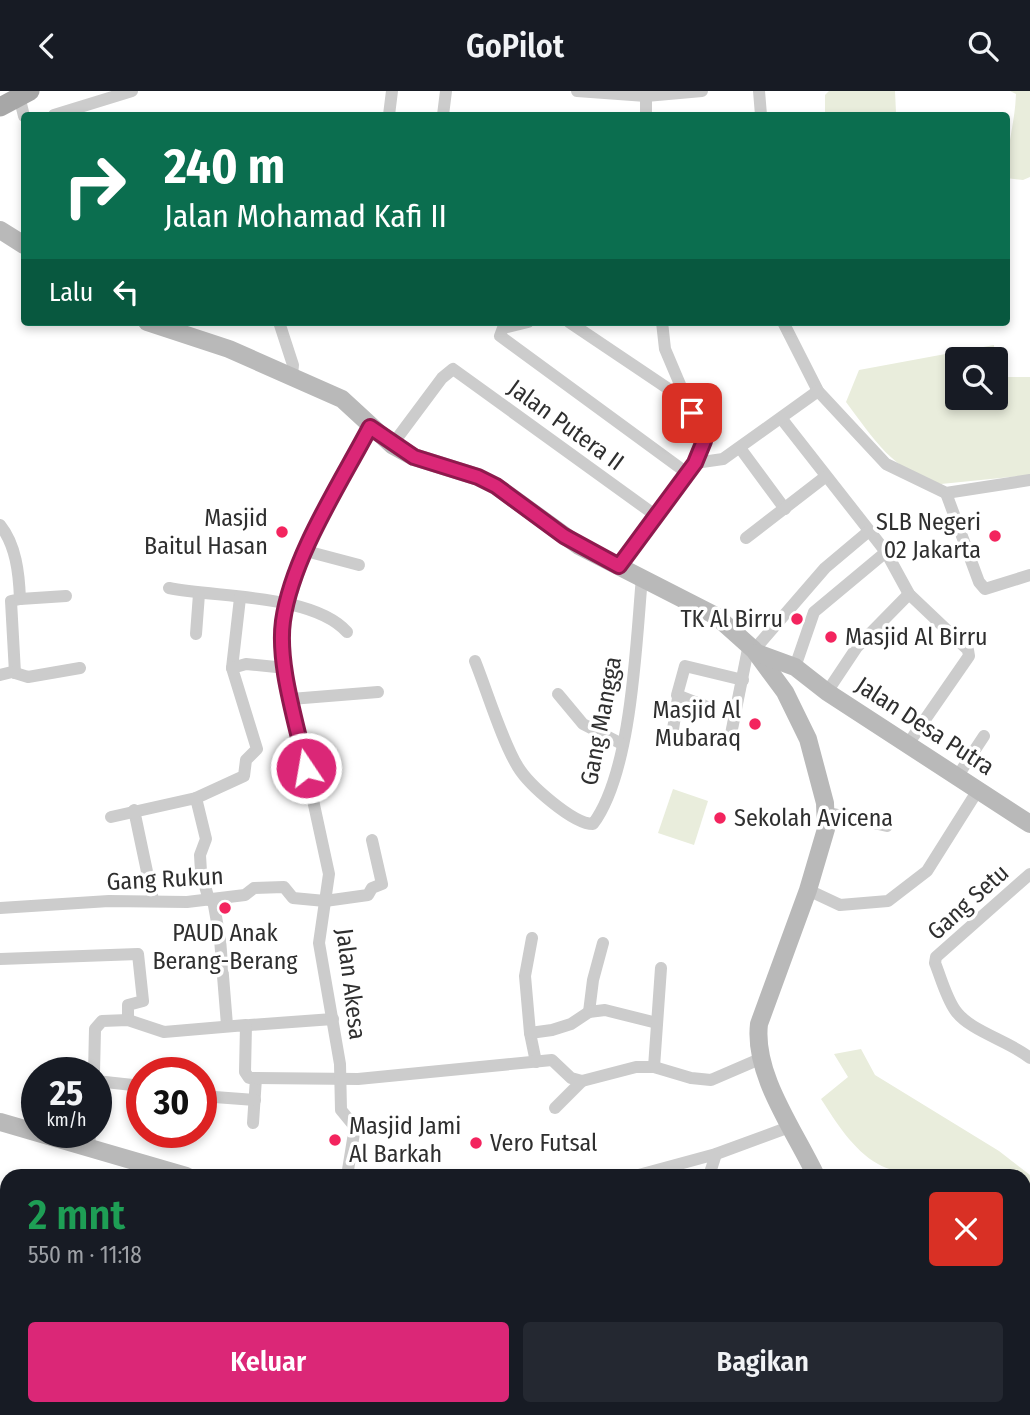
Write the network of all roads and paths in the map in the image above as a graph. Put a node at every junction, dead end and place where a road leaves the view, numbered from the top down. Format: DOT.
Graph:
graph roads {
  1 [pos="132,91"];
  2 [pos="392,91"];
  3 [pos="446,91"];
  4 [pos="577,91"];
  5 [pos="702,91"];
  6 [pos="759,91"];
  7 [pos="24,93"];
  8 [pos="646,96"];
  9 [pos="0,107"];
  10 [pos="24,112"];
  11 [pos="64,112"];
  12 [pos="388,112"];
  13 [pos="443,112"];
  14 [pos="646,112"];
  15 [pos="761,112"];
  16 [pos="0,230"];
  17 [pos="21,243"];
  18 [pos="159,326"];
  19 [pos="280,326"];
  20 [pos="506,326"];
  21 [pos="575,326"];
  22 [pos="662,326"];
  23 [pos="785,326"];
  24 [pos="292,375"];
  25 [pos="814,393"];
  26 [pos="685,400"];
  27 [pos="781,418"];
  28 [pos="370,427"];
  29 [pos="392,445"];
  30 [pos="740,448"];
  31 [pos="691,468"];
  32 [pos="825,477"];
  33 [pos="1030,480"];
  34 [pos="946,493"];
  35 [pos="785,509"];
  36 [pos="655,515"];
  37 [pos="0,525"];
  38 [pos="869,531"];
  39 [pos="746,538"];
  40 [pos="306,551"];
  41 [pos="886,552"];
  42 [pos="359,565"];
  43 [pos="619,566"];
  44 [pos="1030,575"];
  45 [pos="642,577"];
  46 [pos="169,588"];
  47 [pos="199,594"];
  48 [pos="909,594"];
  49 [pos="66,596"];
  50 [pos="240,597"];
  51 [pos="20,599"];
  52 [pos="287,603"];
  53 [pos="347,632"];
  54 [pos="196,635"];
  55 [pos="753,649"];
  56 [pos="475,661"];
  57 [pos="80,667"];
  58 [pos="232,667"];
  59 [pos="285,668"];
  60 [pos="798,669"];
  61 [pos="15,673"];
  62 [pos="0,675"];
  63 [pos="743,680"];
  64 [pos="782,689"];
  65 [pos="378,692"];
  66 [pos="827,692"];
  67 [pos="558,694"];
  68 [pos="678,698"];
  69 [pos="291,699"];
  70 [pos="705,706"];
  71 [pos="673,729"];
  72 [pos="984,736"];
  73 [pos="730,739"];
  74 [pos="622,744"];
  75 [pos="908,744"];
  76 [pos="957,777"];
  77 [pos="978,790"];
  78 [pos="196,798"];
  79 [pos="134,810"];
  80 [pos="825,812"];
  81 [pos="110,817"];
  82 [pos="1030,824"];
  83 [pos="887,826"];
  84 [pos="372,840"];
  85 [pos="1030,874"];
  86 [pos="808,890"];
  87 [pos="153,900"];
  88 [pos="211,900"];
  89 [pos="325,901"];
  90 [pos="0,908"];
  91 [pos="532,938"];
  92 [pos="603,943"];
  93 [pos="0,959"];
  94 [pos="661,968"];
  95 [pos="589,1012"];
  96 [pos="333,1019"];
  97 [pos="128,1020"];
  98 [pos="657,1023"];
  99 [pos="227,1025"];
  100 [pos="250,1025"];
  101 [pos="530,1033"];
  102 [pos="1030,1042"];
  103 [pos="1017,1047"];
  104 [pos="94,1057"];
  105 [pos="762,1058"];
  106 [pos="1030,1058"];
  107 [pos="536,1062"];
  108 [pos="654,1067"];
  109 [pos="256,1078"];
  110 [pos="341,1080"];
  111 [pos="577,1080"];
  112 [pos="217,1097"];
  113 [pos="255,1100"];
  114 [pos="555,1108"];
  115 [pos="0,1122"];
  116 [pos="253,1123"];
  117 [pos="21,1126"];
  118 [pos="792,1126"];
  119 [pos="109,1148"];
  120 [pos="716,1154"];
  121 [pos="167,1169"];
  122 [pos="348,1169"];
  123 [pos="661,1169"];
  124 [pos="711,1169"];
  125 [pos="813,1169"];
  1 -- 11 [label="street"];
  2 -- 12 [label="street"];
  3 -- 13 [label="street"];
  4 -- 8 [label="street"];
  5 -- 8 [label="street"];
  6 -- 15 [label="street"];
  7 -- 9 [label="main road"];
  7 -- 10 [label="street"];
  8 -- 14 [label="street"];
  16 -- 17 [label="main road"];
  18 -- 24 [label="main road"];
  19 -- 24 [label="street"];
  20 -- 31 [label="street"];
  21 -- 26 [label="street"];
  22 -- 26 [label="street"];
  23 -- 25 [label="street"];
  24 -- 28 [label="main road"];
  25 -- 27 [label="street"];
  25 -- 34 [label="street"];
  26 -- 31 [label="street"];
  27 -- 30 [label="street"];
  27 -- 32 [label="street"];
  28 -- 29 [label="main road"];
  28 -- 40 [label="street, Jalan Akesa"];
  29 -- 36 [label="street, Jalan Putera II"];
  29 -- 43 [label="main road"];
  30 -- 31 [label="street"];
  30 -- 35 [label="street"];
  31 -- 36 [label="street"];
  32 -- 35 [label="street"];
  32 -- 38 [label="street"];
  33 -- 34 [label="street"];
  34 -- 44 [label="street"];
  35 -- 39 [label="street"];
  36 -- 43 [label="street"];
  37 -- 51 [label="street"];
  38 -- 41 [label="street"];
  38 -- 55 [label="street"];
  40 -- 42 [label="street"];
  40 -- 52 [label="street, Jalan Akesa"];
  41 -- 48 [label="street"];
  41 -- 60 [label="street"];
  43 -- 45 [label="main road"];
  45 -- 55 [label="main road"];
  45 -- 74 [label="street, Gang Mangga"];
  46 -- 47 [label="street"];
  47 -- 50 [label="street"];
  47 -- 54 [label="street"];
  48 -- 66 [label="street"];
  48 -- 75 [label="street"];
  49 -- 51 [label="street"];
  50 -- 52 [label="street"];
  50 -- 58 [label="street"];
  51 -- 61 [label="street"];
  52 -- 53 [label="street"];
  52 -- 59 [label="street, Jalan Akesa"];
  55 -- 60 [label="main road, Jalan Desa Putra"];
  55 -- 63 [label="street"];
  55 -- 64 [label="main road"];
  56 -- 74 [label="street, Gang Mangga"];
  57 -- 61 [label="street"];
  58 -- 59 [label="street"];
  58 -- 78 [label="street"];
  59 -- 69 [label="street, Jalan Akesa"];
  60 -- 64 [label="main road"];
  60 -- 66 [label="main road, Jalan Desa Putra"];
  61 -- 62 [label="street"];
  63 -- 68 [label="street"];
  63 -- 73 [label="street"];
  64 -- 80 [label="main road"];
  65 -- 69 [label="street"];
  66 -- 75 [label="main road, Jalan Desa Putra"];
  67 -- 74 [label="street"];
  68 -- 70 [label="street"];
  68 -- 71 [label="street"];
  69 -- 89 [label="street, Jalan Akesa"];
  72 -- 76 [label="street"];
  75 -- 76 [label="main road, Jalan Desa Putra"];
  76 -- 77 [label="main road, Jalan Desa Putra"];
  77 -- 82 [label="main road, Jalan Desa Putra"];
  77 -- 86 [label="street"];
  78 -- 79 [label="street"];
  78 -- 88 [label="street"];
  79 -- 81 [label="street"];
  79 -- 87 [label="street"];
  80 -- 83 [label="street"];
  80 -- 86 [label="main road"];
  84 -- 89 [label="street"];
  85 -- 103 [label="street, Gang Setu"];
  86 -- 105 [label="main road"];
  87 -- 88 [label="street, Gang Rukun"];
  87 -- 90 [label="street, Gang Rukun"];
  88 -- 89 [label="street, Gang Rukun"];
  88 -- 99 [label="street"];
  89 -- 96 [label="street, Jalan Akesa"];
  91 -- 101 [label="street"];
  92 -- 95 [label="street"];
  93 -- 97 [label="street"];
  94 -- 98 [label="street"];
  95 -- 98 [label="street"];
  95 -- 101 [label="street"];
  96 -- 100 [label="street"];
  96 -- 110 [label="street, Jalan Akesa"];
  97 -- 99 [label="street"];
  97 -- 104 [label="street"];
  98 -- 108 [label="street"];
  99 -- 109 [label="street"];
  101 -- 107 [label="street"];
  102 -- 103 [label="street"];
  103 -- 106 [label="street"];
  105 -- 108 [label="street"];
  105 -- 118 [label="main road"];
  107 -- 110 [label="street"];
  107 -- 111 [label="street"];
  108 -- 111 [label="street"];
  109 -- 110 [label="street"];
  109 -- 113 [label="street"];
  110 -- 122 [label="street, Jalan Akesa"];
  111 -- 114 [label="street"];
  112 -- 113 [label="street"];
  113 -- 116 [label="street"];
  115 -- 117 [label="main road"];
  118 -- 120 [label="street"];
  118 -- 125 [label="main road"];
  119 -- 121 [label="main road"];
  120 -- 123 [label="street"];
  120 -- 124 [label="street"];
}
